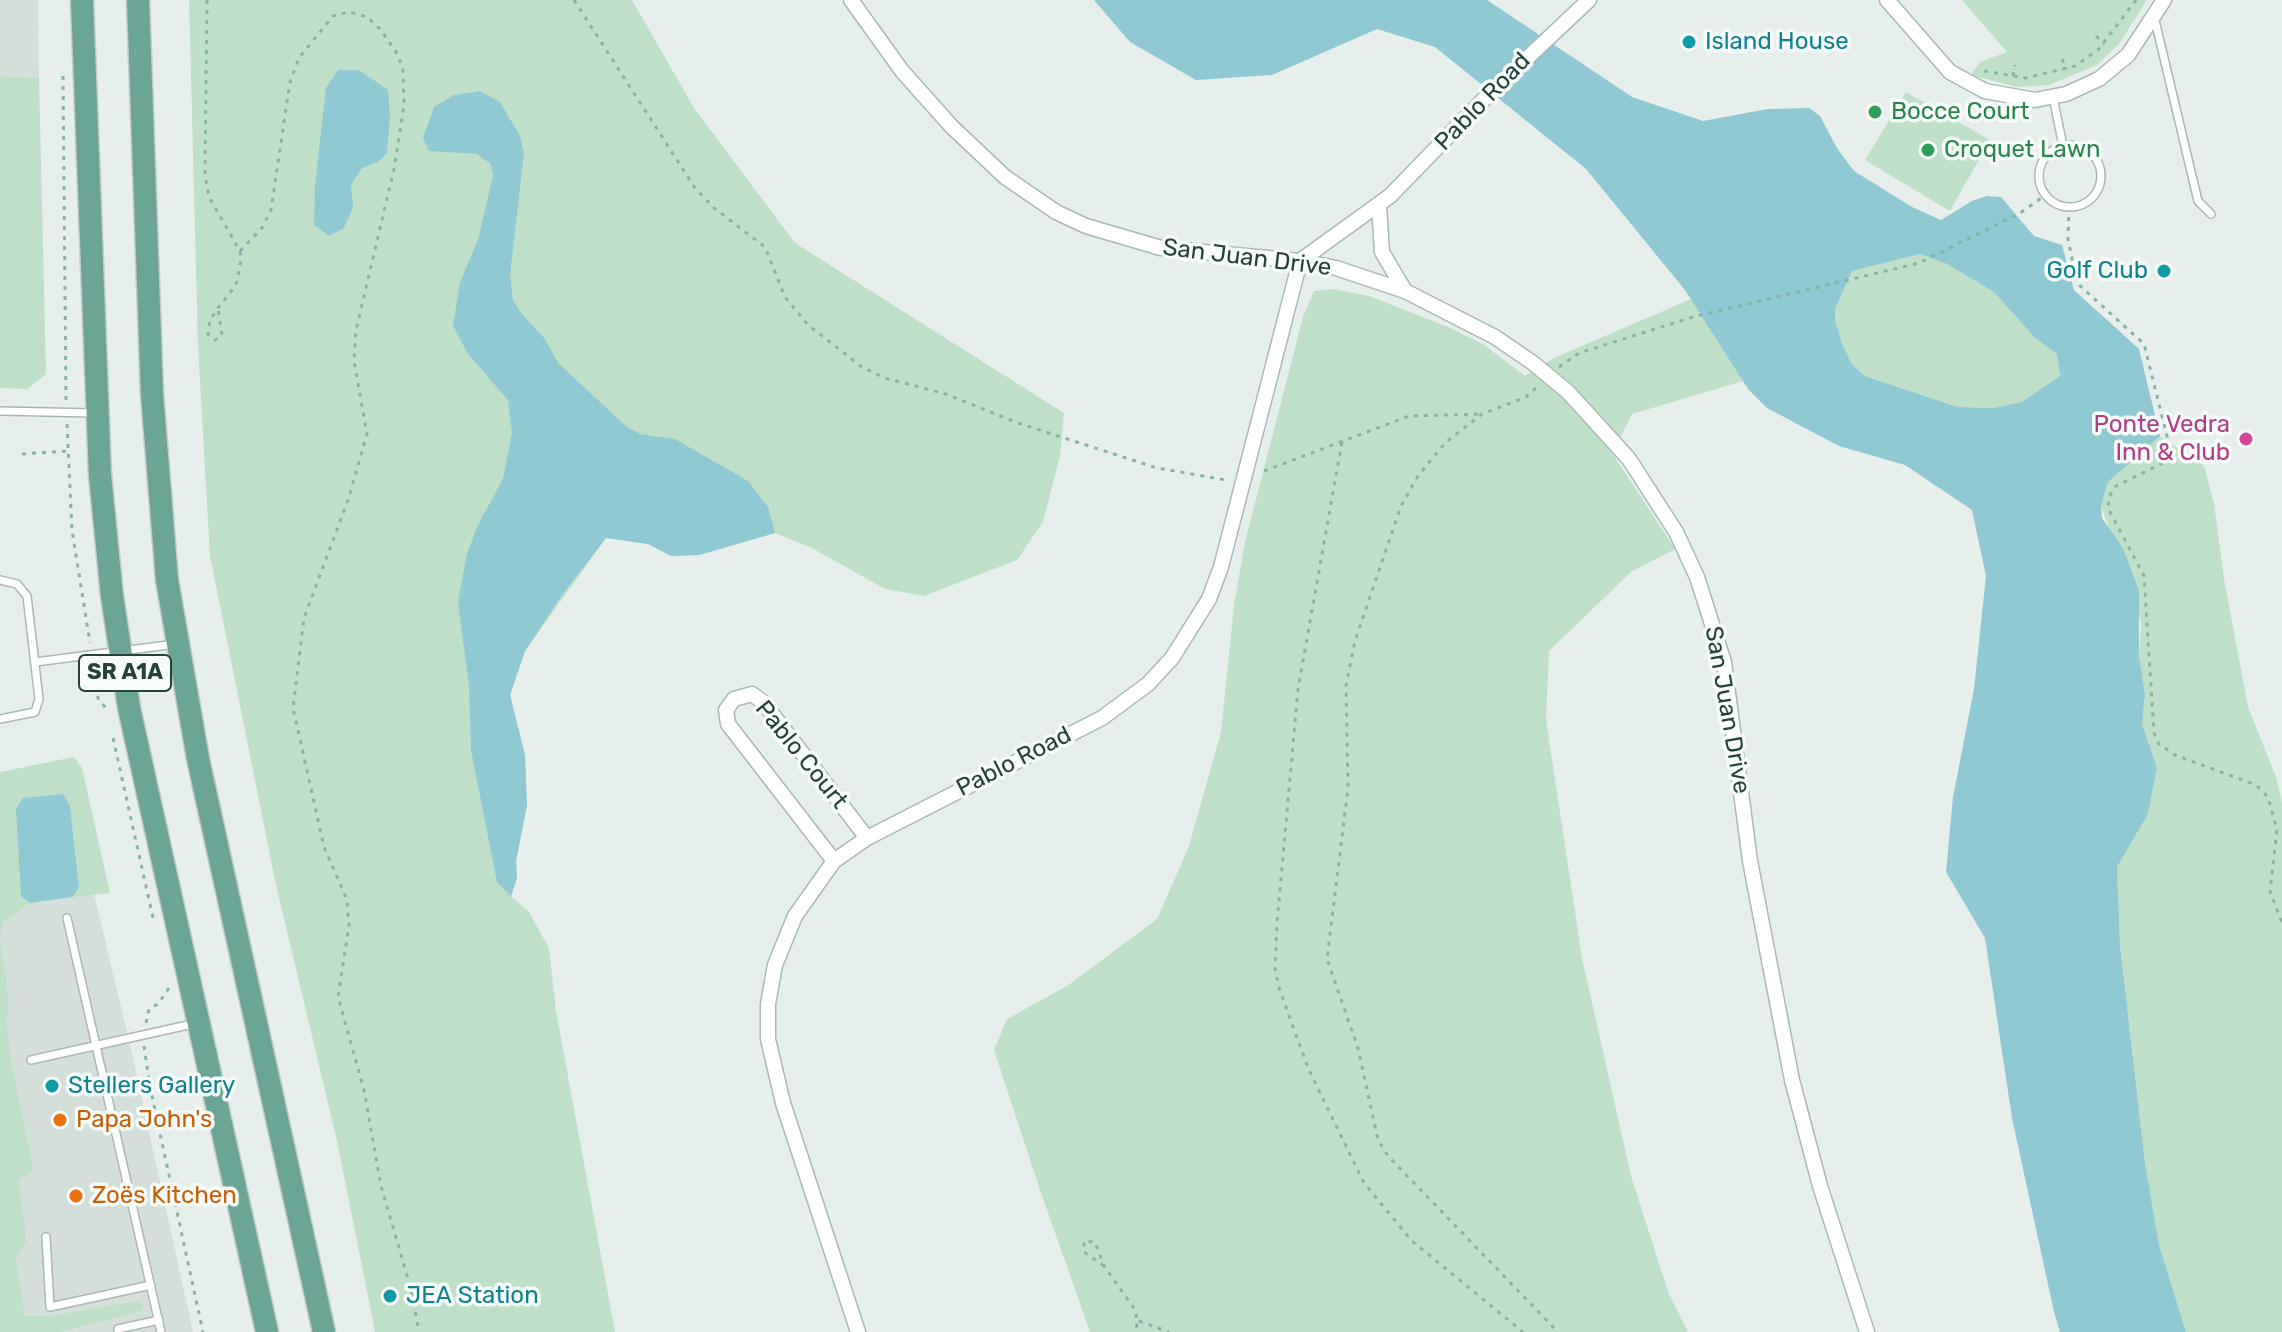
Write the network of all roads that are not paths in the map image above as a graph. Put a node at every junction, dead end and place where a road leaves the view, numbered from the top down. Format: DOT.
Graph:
graph roads {
  1 [pos="82,0"];
  2 [pos="130,0"];
  3 [pos="138,0"];
  4 [pos="851,0"];
  5 [pos="1589,0"];
  6 [pos="1887,0"];
  7 [pos="2164,0"];
  8 [pos="2153,16"];
  9 [pos="139,30"];
  10 [pos="2053,96"];
  11 [pos="2063,146"];
  12 [pos="1379,206"];
  13 [pos="2211,214"];
  14 [pos="1300,261"];
  15 [pos="1405,291"];
  16 [pos="0,411"];
  17 [pos="97,413"];
  18 [pos="0,580"];
  19 [pos="177,644"];
  20 [pos="122,651"];
  21 [pos="35,662"];
  22 [pos="0,719"];
  23 [pos="867,838"];
  24 [pos="834,861"];
  25 [pos="67,918"];
  26 [pos="199,1023"];
  27 [pos="96,1045"];
  28 [pos="31,1060"];
  29 [pos="46,1237"];
  30 [pos="151,1285"];
  31 [pos="159,1320"];
  32 [pos="118,1332"];
  33 [pos="161,1332"];
  34 [pos="267,1332"];
  35 [pos="324,1332"];
  36 [pos="858,1332"];
  37 [pos="1867,1332"];
  1 -- 17 [label="main road, SR A1A"];
  2 -- 9 [label="main road"];
  3 -- 9 [label="main road, SR A1A"];
  4 -- 14 [label="street, San Juan Drive"];
  5 -- 12 [label="street, Pablo Road"];
  6 -- 10 [label="street"];
  7 -- 8 [label="street"];
  8 -- 10 [label="street"];
  8 -- 13 [label="lane"];
  9 -- 19 [label="main road, SR A1A"];
  10 -- 11 [label="lane"];
  11 -- 11 [label="lane"];
  12 -- 14 [label="street, Pablo Road"];
  12 -- 15 [label="street"];
  14 -- 15 [label="street, San Juan Drive"];
  14 -- 23 [label="street, Pablo Road"];
  15 -- 37 [label="street, San Juan Drive"];
  16 -- 17 [label="lane"];
  17 -- 20 [label="main road, SR A1A"];
  18 -- 21 [label="lane"];
  19 -- 20 [label="lane"];
  19 -- 35 [label="main road, SR A1A"];
  20 -- 21 [label="lane"];
  20 -- 26 [label="main road, SR A1A"];
  21 -- 22 [label="lane"];
  23 -- 24 [label="street, Pablo Road"];
  23 -- 24 [label="street, Pablo Court"];
  24 -- 36 [label="street, Pablo Road"];
  25 -- 27 [label="lane"];
  26 -- 27 [label="lane"];
  26 -- 34 [label="main road, SR A1A"];
  27 -- 28 [label="lane"];
  27 -- 30 [label="lane"];
  29 -- 30 [label="lane"];
  30 -- 31 [label="lane"];
  31 -- 32 [label="lane"];
  31 -- 33 [label="lane"];
}
